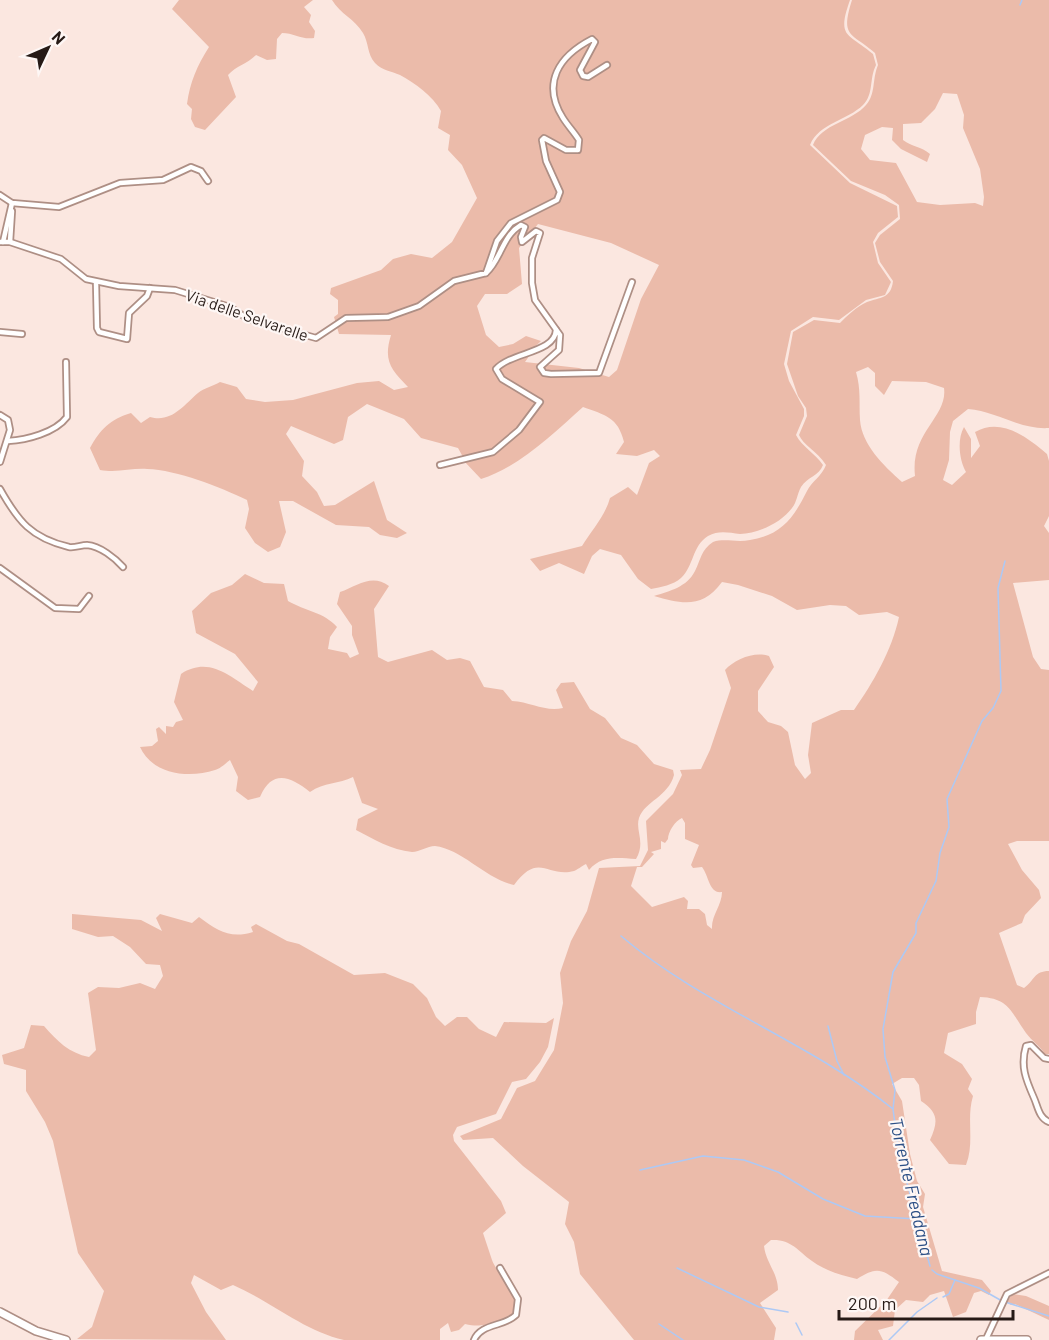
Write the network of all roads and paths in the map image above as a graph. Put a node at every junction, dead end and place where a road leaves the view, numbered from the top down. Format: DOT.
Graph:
graph roads {
  1 [pos="607,65"];
  2 [pos="208,181"];
  3 [pos="0,195"];
  4 [pos="12,203"];
  5 [pos="1,242"];
  6 [pos="10,242"];
  7 [pos="486,273"];
  8 [pos="96,282"];
  9 [pos="632,282"];
  10 [pos="150,288"];
  11 [pos="556,330"];
  12 [pos="0,332"];
  13 [pos="22,334"];
  14 [pos="66,362"];
  15 [pos="0,415"];
  16 [pos="8,441"];
  17 [pos="0,462"];
  18 [pos="440,465"];
  19 [pos="0,489"];
  20 [pos="123,567"];
  21 [pos="0,568"];
  22 [pos="89,597"];
  23 [pos="1049,1059"];
  24 [pos="1049,1122"];
  25 [pos="500,1268"];
  26 [pos="1049,1273"];
  27 [pos="0,1312"];
  28 [pos="66,1340"];
  29 [pos="474,1340"];
  30 [pos="983,1340"];
  31 [pos="1027,1340"];
  1 -- 7 [label="street"];
  2 -- 4 [label="street"];
  3 -- 4 [label="street"];
  4 -- 5 [label="street"];
  4 -- 6 [label="street"];
  5 -- 6 [label="street, Via delle Selvarelle"];
  6 -- 8 [label="street, Via delle Selvarelle"];
  7 -- 10 [label="street, Via delle Selvarelle"];
  7 -- 11 [label="street"];
  8 -- 10 [label="street, Via delle Selvarelle"];
  8 -- 10 [label="street"];
  9 -- 11 [label="street"];
  11 -- 18 [label="street"];
  12 -- 13 [label="street"];
  14 -- 16 [label="street"];
  15 -- 16 [label="street"];
  16 -- 17 [label="street"];
  19 -- 20 [label="street"];
  21 -- 22 [label="street"];
  23 -- 24 [label="street"];
  25 -- 29 [label="street"];
  26 -- 30 [label="street"];
  27 -- 28 [label="main road"];
  30 -- 31 [label="main road"];
}
